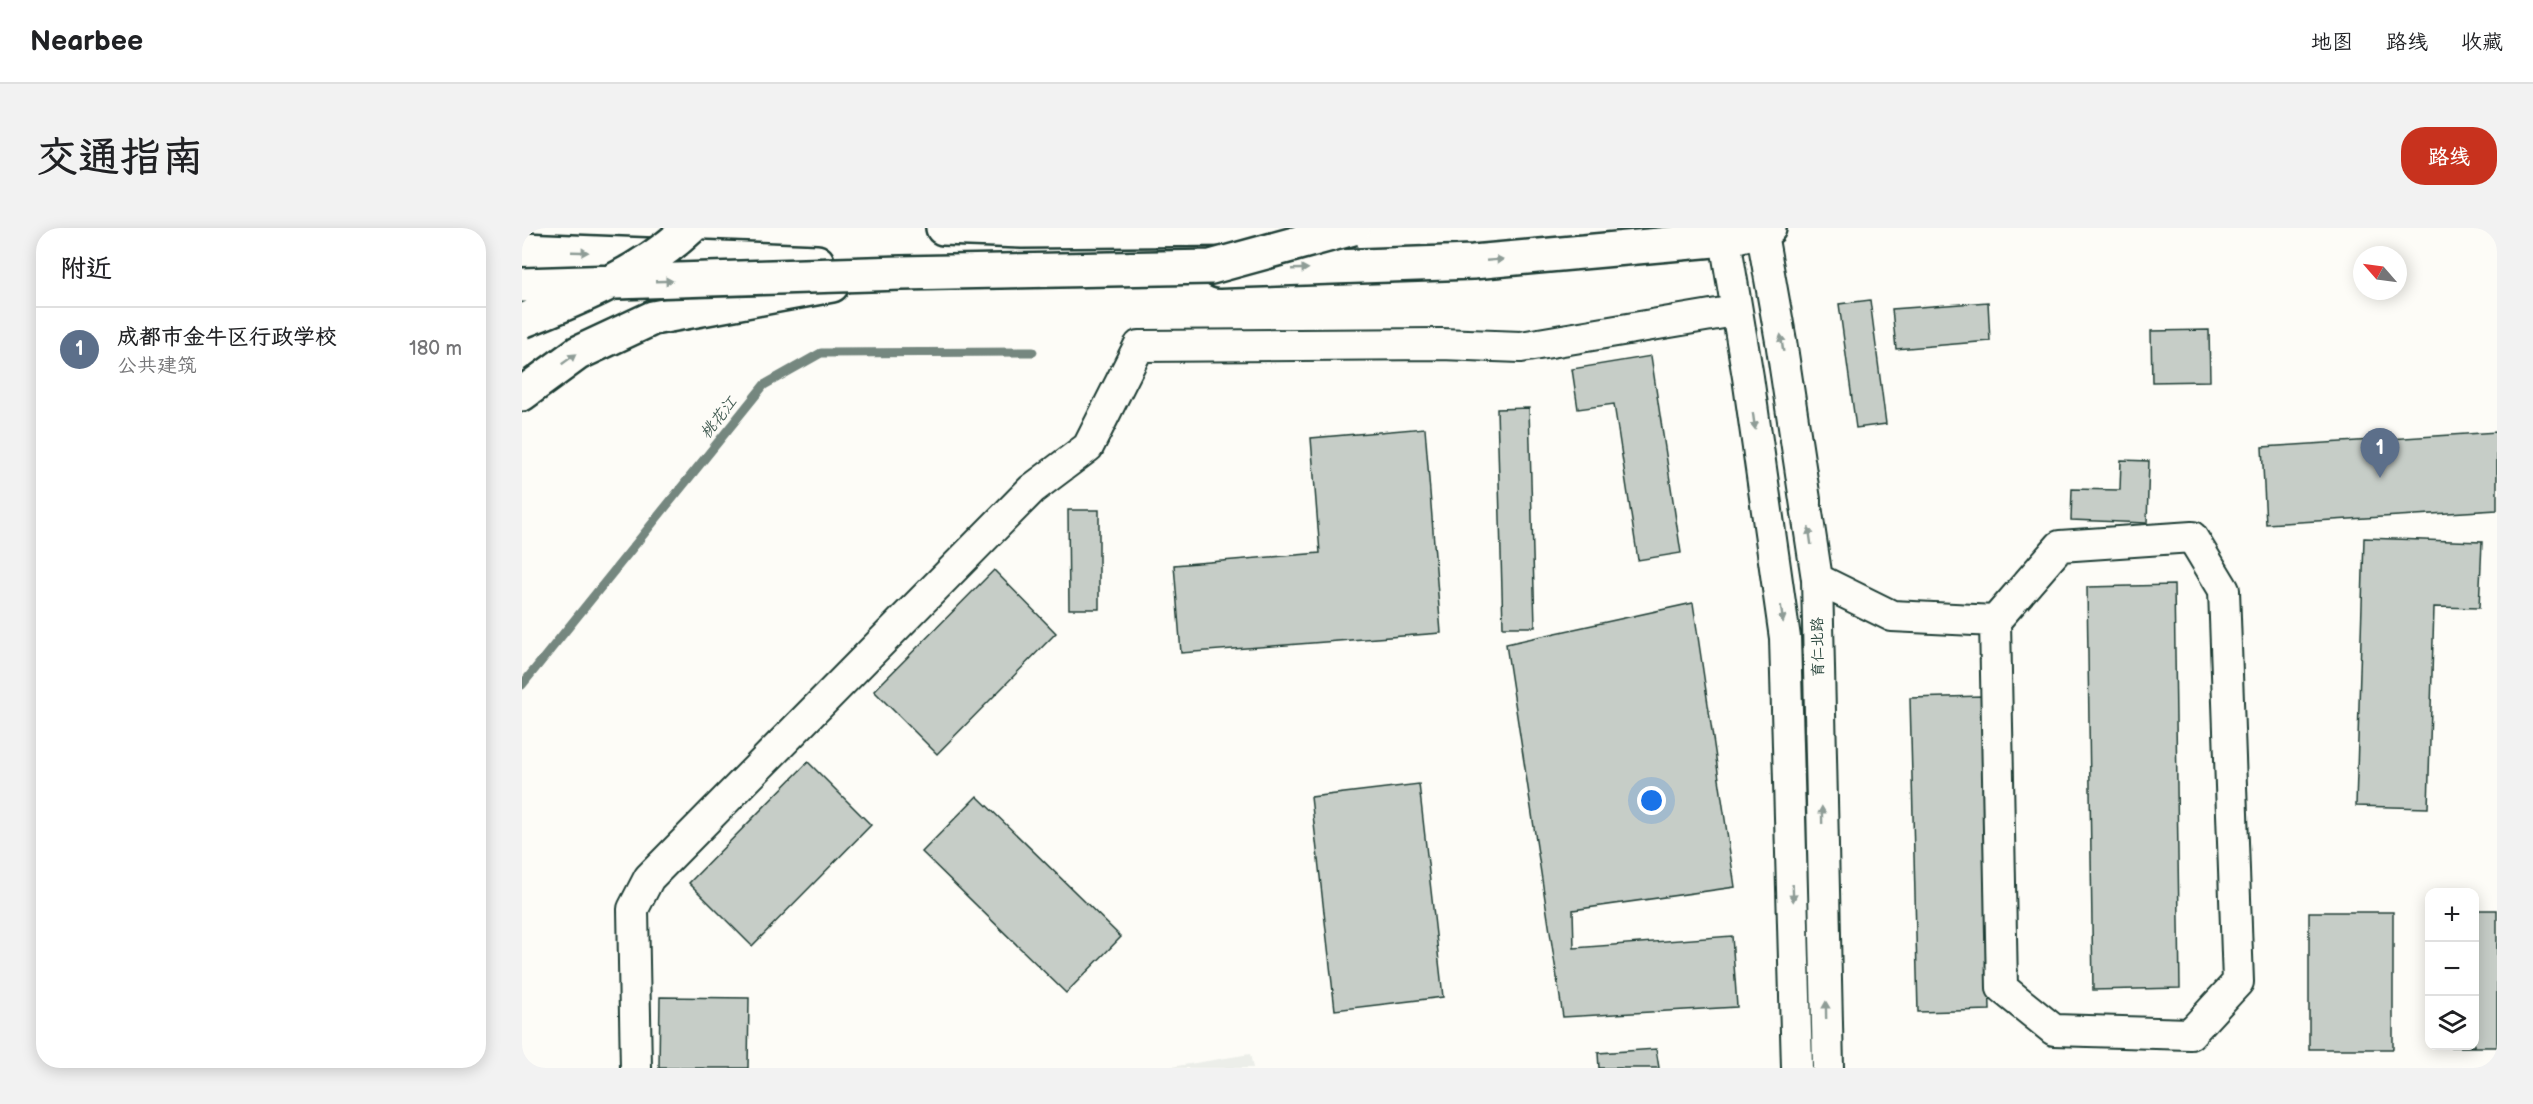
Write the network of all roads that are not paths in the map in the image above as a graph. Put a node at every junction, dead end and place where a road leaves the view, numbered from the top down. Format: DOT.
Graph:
graph roads {
  1 [pos="690,228"];
  2 [pos="943,228"];
  3 [pos="1353,228"];
  4 [pos="1768,229"];
  5 [pos="1724,234"];
  6 [pos="522,250"];
  7 [pos="902,273"];
  8 [pos="522,285"];
  9 [pos="1735,311"];
  10 [pos="522,321"];
  11 [pos="522,394"];
  12 [pos="1817,579"];
  13 [pos="1995,621"];
  14 [pos="636,1068"];
  15 [pos="1797,1068"];
  16 [pos="1828,1068"];
  1 -- 10 [label="main road, bridge"];
  2 -- 3 [label="main road, bridge"];
  3 -- 7 [label="main road, bridge"];
  4 -- 5 [label="main road"];
  12 -- 4 [label="street, 育仁北路, one-way"];
  6 -- 5 [label="main road, one-way"];
  5 -- 9 [label="street"];
  8 -- 7 [label="main road, one-way, bridge"];
  11 -- 7 [label="main road, one-way, bridge"];
  9 -- 14 [label="street"];
  9 -- 15 [label="street, one-way"];
  12 -- 13 [label="street"];
  16 -- 12 [label="street, 育仁北路, one-way"];
  13 -- 13 [label="street"];
}
